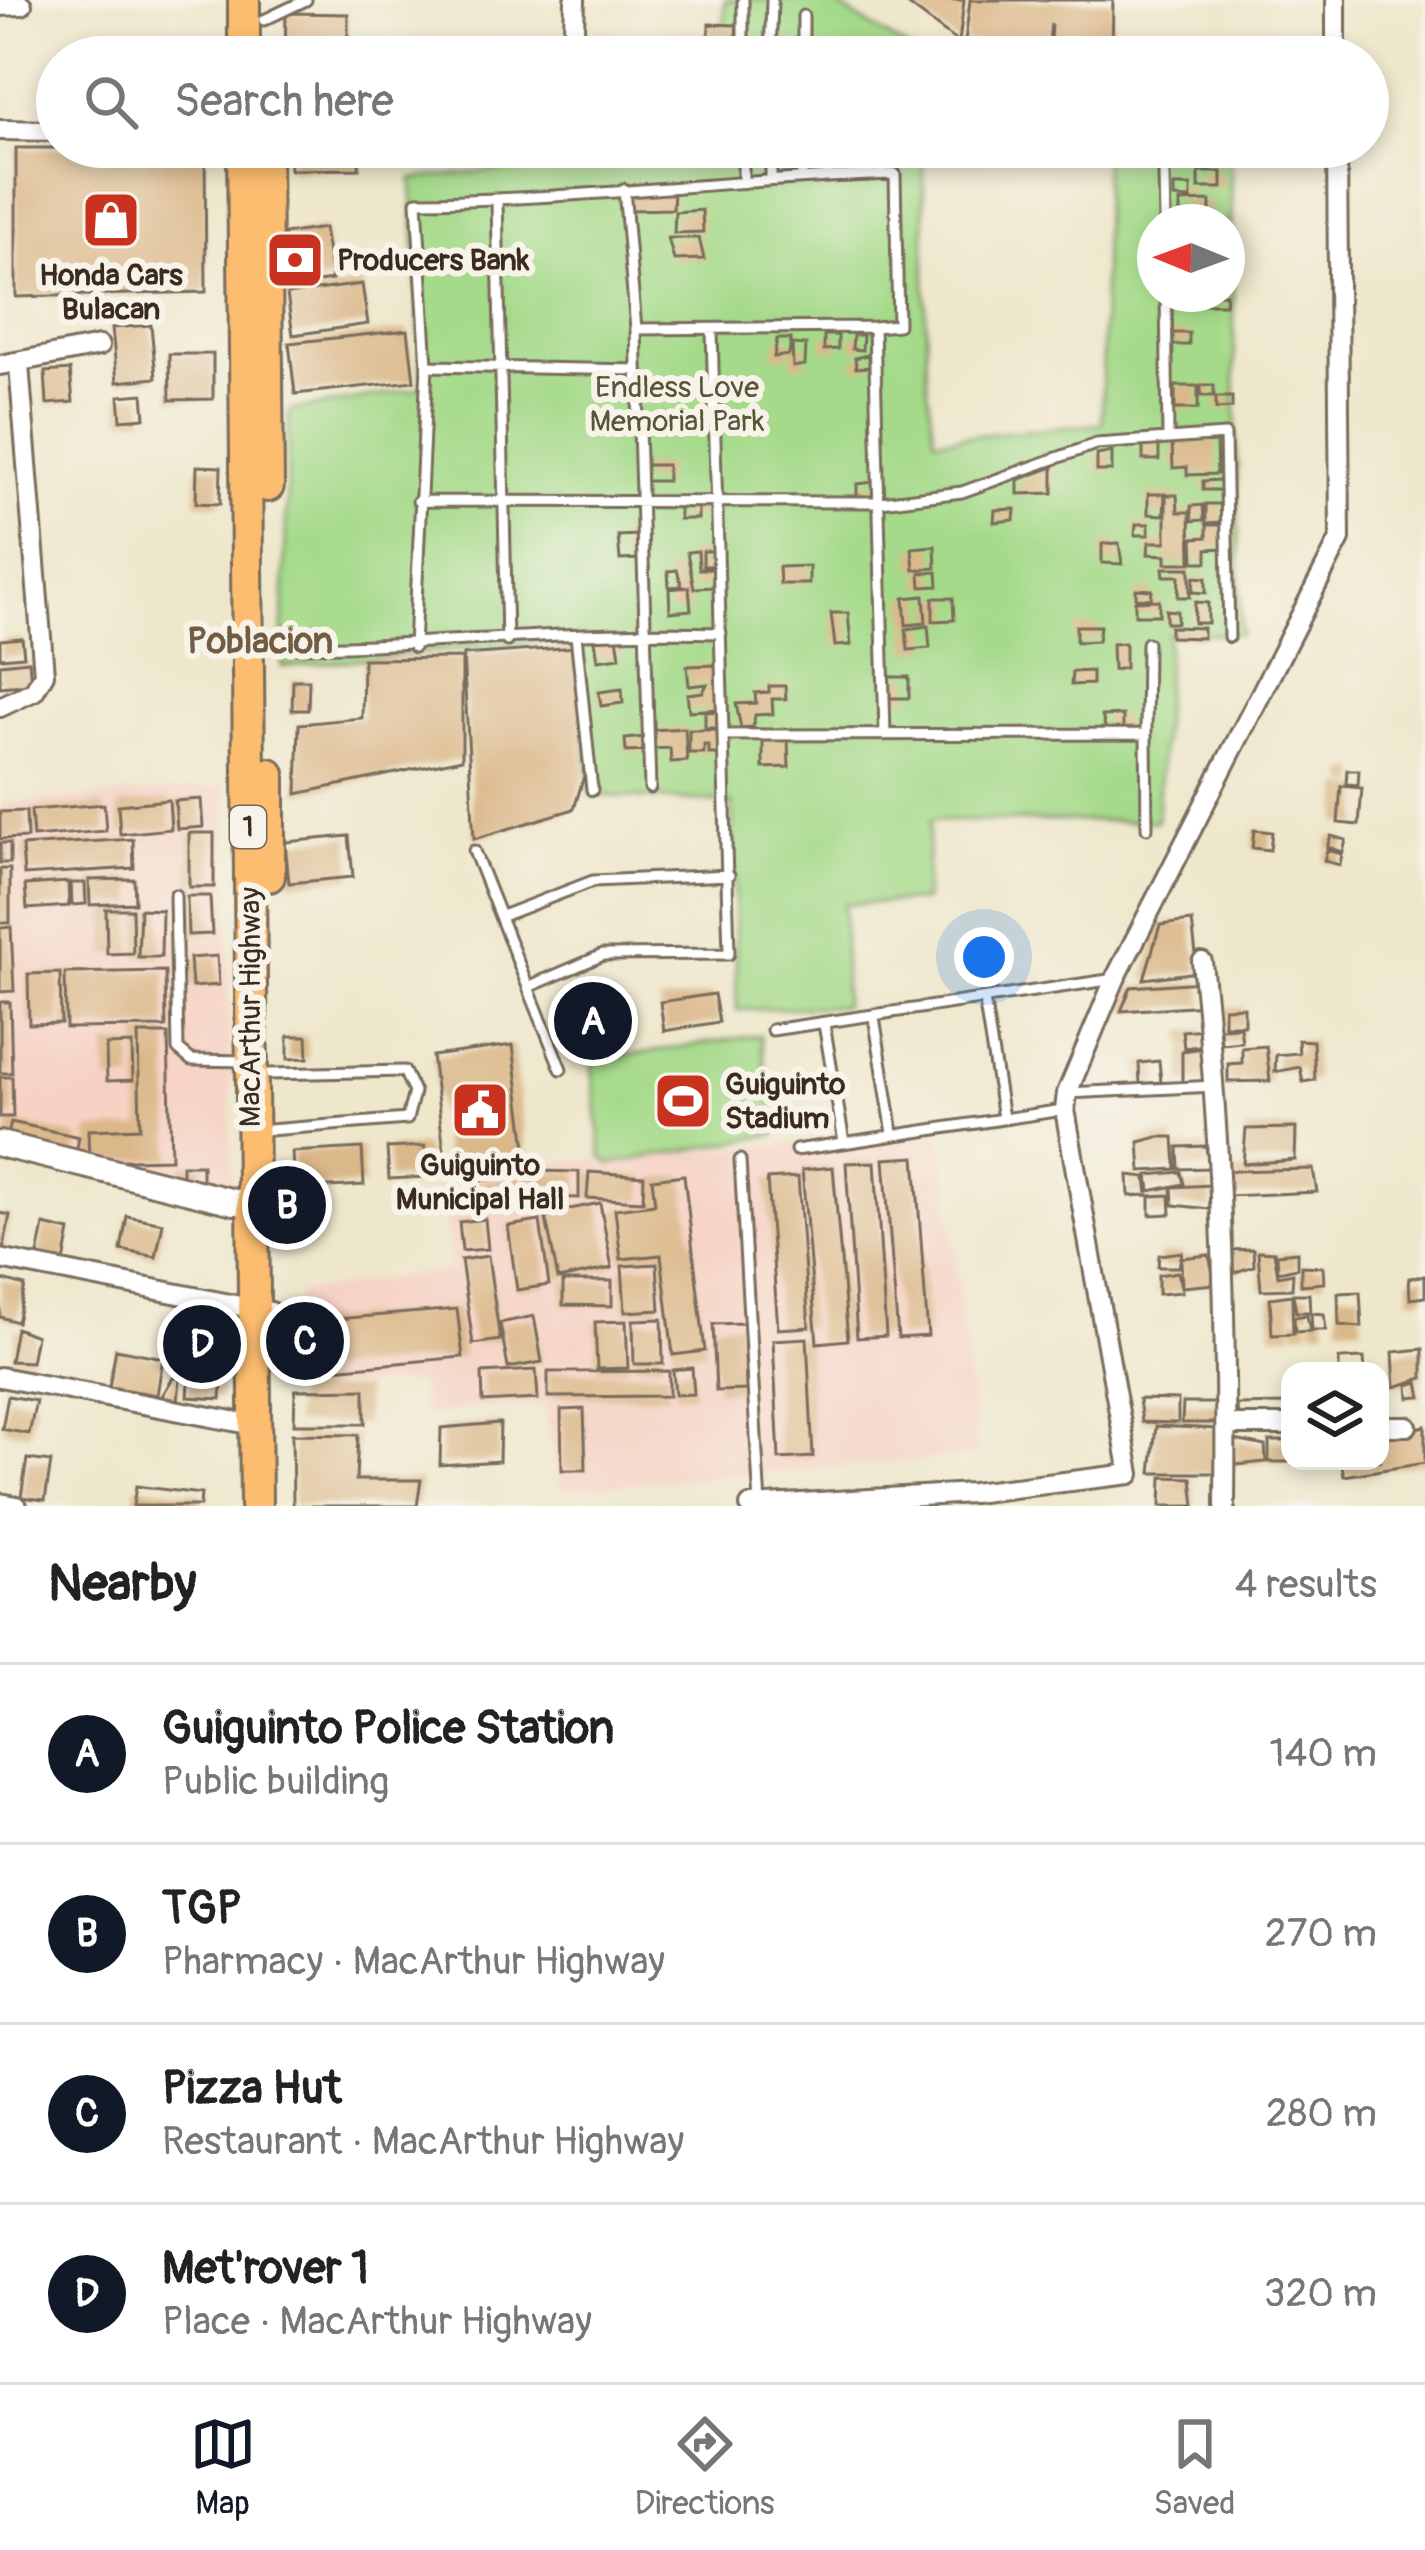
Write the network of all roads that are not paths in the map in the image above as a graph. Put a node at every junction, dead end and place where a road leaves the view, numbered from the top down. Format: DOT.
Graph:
graph roads {
  1 [pos="306,0"];
  2 [pos="575,0"];
  3 [pos="743,0"];
  4 [pos="1336,0"];
  5 [pos="772,1"];
  6 [pos="22,5"];
  7 [pos="0,6"];
  8 [pos="258,7"];
  9 [pos="803,16"];
  10 [pos="250,36"];
  11 [pos="574,36"];
  12 [pos="743,36"];
  13 [pos="771,36"];
  14 [pos="803,36"];
  15 [pos="1336,36"];
  16 [pos="0,130"];
  17 [pos="36,131"];
  18 [pos="243,168"];
  19 [pos="265,168"];
  20 [pos="743,168"];
  21 [pos="771,168"];
  22 [pos="802,168"];
  23 [pos="828,168"];
  24 [pos="1336,168"];
  25 [pos="1164,175"];
  26 [pos="802,176"];
  27 [pos="828,176"];
  28 [pos="771,178"];
  29 [pos="743,180"];
  30 [pos="624,189"];
  31 [pos="497,201"];
  32 [pos="1165,204"];
  33 [pos="1166,312"];
  34 [pos="874,327"];
  35 [pos="636,329"];
  36 [pos="712,331"];
  37 [pos="99,346"];
  38 [pos="10,365"];
  39 [pos="427,366"];
  40 [pos="503,369"];
  41 [pos="637,370"];
  42 [pos="1168,437"];
  43 [pos="506,499"];
  44 [pos="715,499"];
  45 [pos="640,500"];
  46 [pos="418,501"];
  47 [pos="881,502"];
  48 [pos="644,630"];
  49 [pos="721,633"];
  50 [pos="576,635"];
  51 [pos="1229,638"];
  52 [pos="507,641"];
  53 [pos="1147,644"];
  54 [pos="414,646"];
  55 [pos="268,647"];
  56 [pos="0,707"];
  57 [pos="1146,734"];
  58 [pos="724,735"];
  59 [pos="885,735"];
  60 [pos="650,788"];
  61 [pos="592,790"];
  62 [pos="1147,828"];
  63 [pos="474,850"];
  64 [pos="729,875"];
  65 [pos="175,895"];
  66 [pos="502,916"];
  67 [pos="1202,962"];
  68 [pos="1114,979"];
  69 [pos="528,987"];
  70 [pos="984,999"];
  71 [pos="874,1016"];
  72 [pos="824,1024"];
  73 [pos="772,1030"];
  74 [pos="260,1067"];
  75 [pos="561,1069"];
  76 [pos="1216,1087"];
  77 [pos="1066,1102"];
  78 [pos="1003,1118"];
  79 [pos="269,1130"];
  80 [pos="893,1133"];
  81 [pos="844,1142"];
  82 [pos="0,1144"];
  83 [pos="796,1150"];
  84 [pos="740,1160"];
  85 [pos="260,1201"];
  86 [pos="0,1259"];
  87 [pos="261,1313"];
  88 [pos="0,1377"];
  89 [pos="254,1425"];
  90 [pos="1226,1425"];
  91 [pos="1281,1425"];
  92 [pos="1389,1426"];
  93 [pos="1408,1426"];
  94 [pos="0,1503"];
  95 [pos="16,1506"];
  96 [pos="256,1506"];
  97 [pos="272,1506"];
  98 [pos="750,1506"];
  99 [pos="760,1506"];
  100 [pos="1225,1506"];
  1 -- 8 [label="lane"];
  2 -- 11 [label="street"];
  3 -- 12 [label="lane"];
  4 -- 15 [label="street"];
  5 -- 13 [label="lane"];
  6 -- 7 [label="street"];
  8 -- 10 [label="highway"];
  9 -- 14 [label="lane"];
  16 -- 17 [label="street"];
  18 -- 74 [label="highway, MacArthur Highway / 1"];
  19 -- 55 [label="highway, MacArthur Highway / 1"];
  20 -- 29 [label="lane"];
  21 -- 28 [label="lane"];
  22 -- 26 [label="lane"];
  23 -- 27 [label="lane"];
  24 -- 68 [label="street"];
  25 -- 32 [label="lane"];
  26 -- 27 [label="lane"];
  26 -- 28 [label="lane"];
  27 -- 34 [label="lane"];
  28 -- 29 [label="lane"];
  29 -- 30 [label="lane"];
  30 -- 31 [label="lane"];
  30 -- 35 [label="lane"];
  31 -- 39 [label="lane"];
  31 -- 40 [label="lane"];
  33 -- 42 [label="lane"];
  34 -- 36 [label="lane"];
  34 -- 47 [label="lane"];
  35 -- 36 [label="lane"];
  35 -- 41 [label="lane"];
  36 -- 44 [label="lane"];
  37 -- 38 [label="street"];
  38 -- 56 [label="street"];
  39 -- 40 [label="lane"];
  39 -- 46 [label="lane"];
  40 -- 41 [label="lane"];
  40 -- 43 [label="lane"];
  41 -- 45 [label="lane"];
  42 -- 47 [label="lane"];
  42 -- 51 [label="lane"];
  43 -- 45 [label="lane"];
  43 -- 46 [label="lane"];
  43 -- 52 [label="lane"];
  44 -- 45 [label="lane"];
  44 -- 47 [label="lane"];
  44 -- 49 [label="lane"];
  45 -- 48 [label="lane"];
  46 -- 54 [label="lane"];
  47 -- 59 [label="lane"];
  48 -- 49 [label="lane"];
  48 -- 50 [label="lane"];
  48 -- 60 [label="lane"];
  49 -- 58 [label="lane"];
  50 -- 52 [label="lane"];
  50 -- 61 [label="lane"];
  52 -- 54 [label="lane"];
  53 -- 57 [label="lane"];
  54 -- 55 [label="lane"];
  55 -- 74 [label="highway, MacArthur Highway / 1"];
  57 -- 59 [label="lane"];
  57 -- 62 [label="lane"];
  58 -- 59 [label="lane"];
  58 -- 64 [label="lane"];
  63 -- 66 [label="lane"];
  64 -- 66 [label="lane"];
  64 -- 69 [label="lane"];
  65 -- 74 [label="lane"];
  66 -- 69 [label="lane"];
  67 -- 76 [label="street"];
  68 -- 70 [label="lane"];
  68 -- 77 [label="street"];
  69 -- 75 [label="lane"];
  70 -- 71 [label="lane"];
  70 -- 78 [label="lane"];
  71 -- 72 [label="lane"];
  71 -- 80 [label="lane"];
  72 -- 73 [label="lane"];
  72 -- 81 [label="lane"];
  74 -- 79 [label="highway, MacArthur Highway / 1"];
  74 -- 79 [label="lane"];
  74 -- 85 [label="highway, MacArthur Highway / 1"];
  76 -- 77 [label="lane"];
  76 -- 90 [label="street"];
  77 -- 78 [label="lane"];
  77 -- 99 [label="street"];
  78 -- 80 [label="lane"];
  79 -- 85 [label="highway, MacArthur Highway / 1"];
  80 -- 81 [label="lane"];
  81 -- 83 [label="lane"];
  82 -- 85 [label="street"];
  84 -- 99 [label="lane"];
  85 -- 87 [label="highway, MacArthur Highway / 1"];
  86 -- 87 [label="street"];
  87 -- 89 [label="highway, MacArthur Highway / 1"];
  87 -- 97 [label="highway, MacArthur Highway / 1"];
  88 -- 89 [label="street"];
  89 -- 96 [label="highway, MacArthur Highway / 1"];
  90 -- 91 [label="street"];
  90 -- 100 [label="street"];
  92 -- 93 [label="street"];
  94 -- 95 [label="street"];
  98 -- 99 [label="street"];
}
